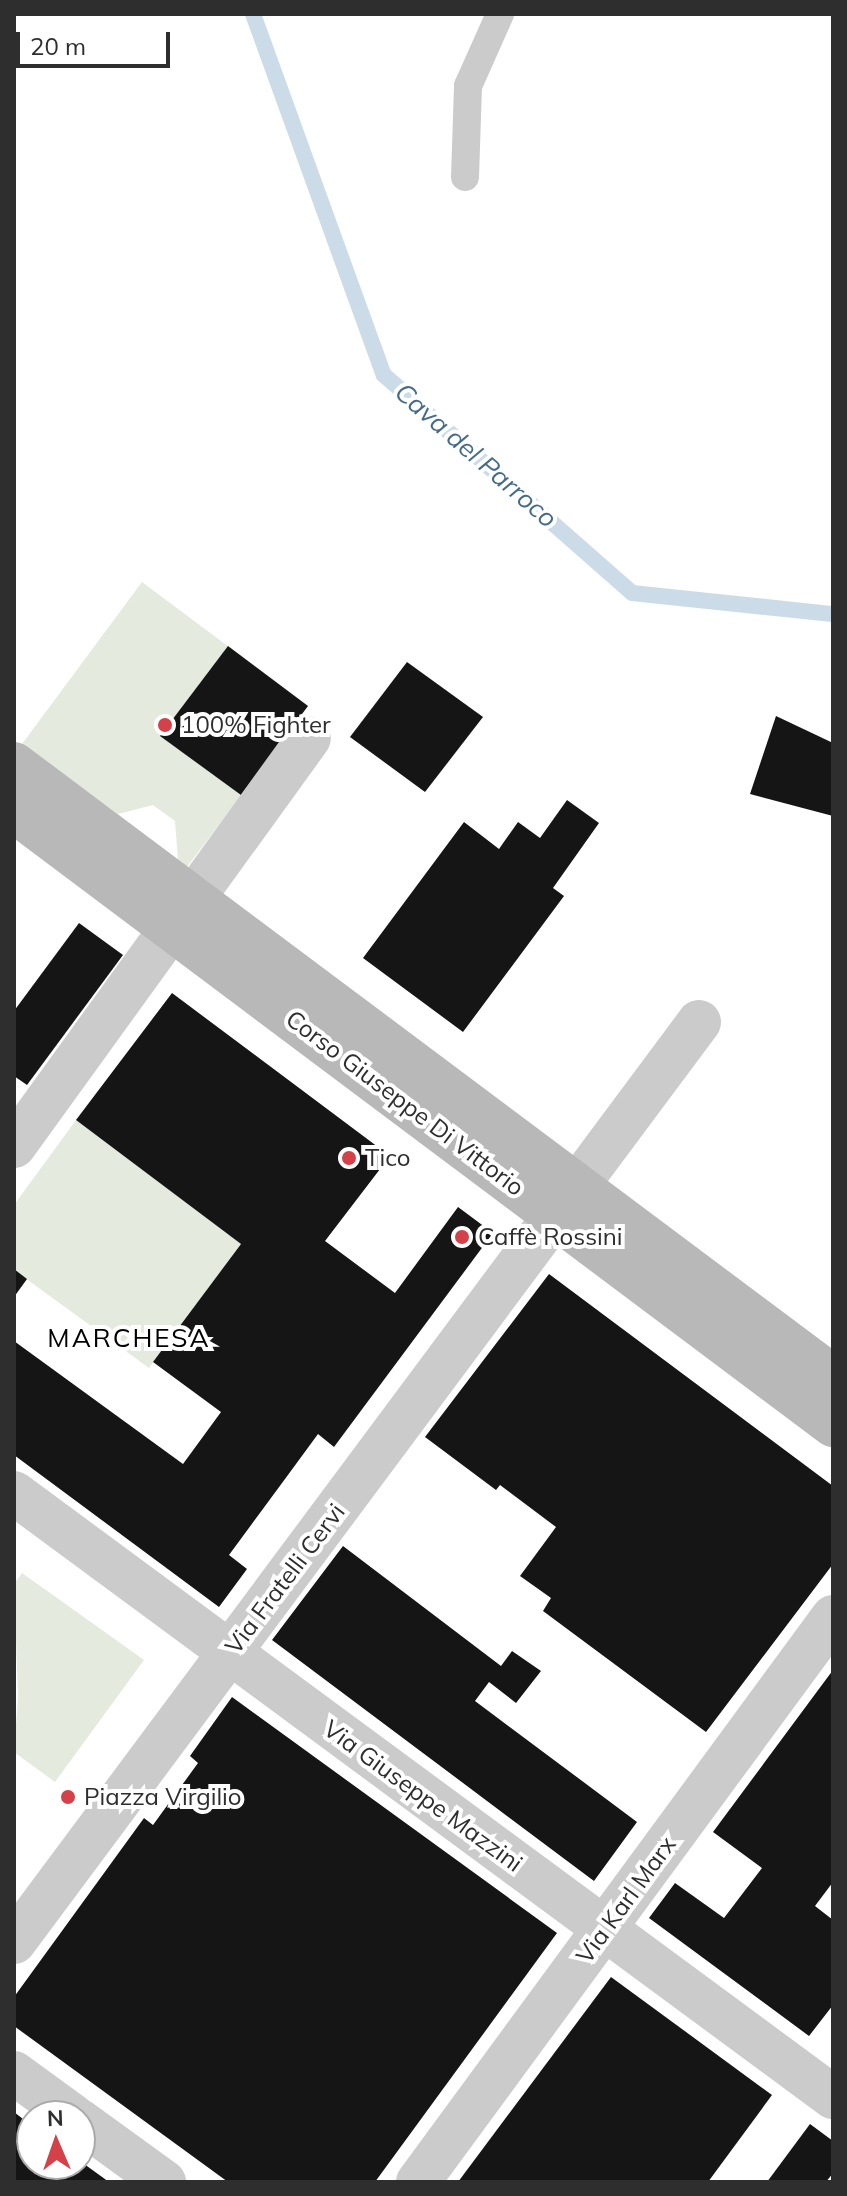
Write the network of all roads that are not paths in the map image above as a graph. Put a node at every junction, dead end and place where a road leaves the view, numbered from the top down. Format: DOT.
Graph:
graph roads {
  1 [pos="500,14"];
  2 [pos="465,177"];
  3 [pos="309,738"];
  4 [pos="14,764"];
  5 [pos="14,811"];
  6 [pos="183,914"];
  7 [pos="699,1022"];
  8 [pos="14,1146"];
  9 [pos="566,1200"];
  10 [pos="833,1377"];
  11 [pos="833,1425"];
  12 [pos="14,1493"];
  13 [pos="833,1617"];
  14 [pos="229,1653"];
  15 [pos="605,1929"];
  16 [pos="14,1942"];
  17 [pos="14,2073"];
  18 [pos="833,2097"];
  19 [pos="51,2100"];
  20 [pos="96,2133"];
  21 [pos="164,2182"];
  22 [pos="418,2182"];
  1 -- 2 [label="lane"];
  3 -- 6 [label="street"];
  4 -- 6 [label="main road, Corso Giuseppe Di Vittorio"];
  5 -- 6 [label="main road, Corso Giuseppe Di Vittorio"];
  6 -- 8 [label="street"];
  6 -- 9 [label="main road, Corso Giuseppe Di Vittorio"];
  7 -- 9 [label="street, Via Fratelli Cervi"];
  9 -- 10 [label="main road, Corso Giuseppe Di Vittorio"];
  9 -- 11 [label="main road, Corso Giuseppe Di Vittorio"];
  9 -- 14 [label="street, Via Fratelli Cervi"];
  12 -- 14 [label="street, Via Giuseppe Mazzini"];
  13 -- 15 [label="street, Via Karl Marx"];
  14 -- 15 [label="street, Via Giuseppe Mazzini"];
  14 -- 16 [label="street, Via Fratelli Cervi"];
  15 -- 18 [label="street, Via Giuseppe Mazzini"];
  15 -- 22 [label="street, Via Karl Marx"];
  17 -- 19 [label="street"];
  20 -- 21 [label="street"];
}
